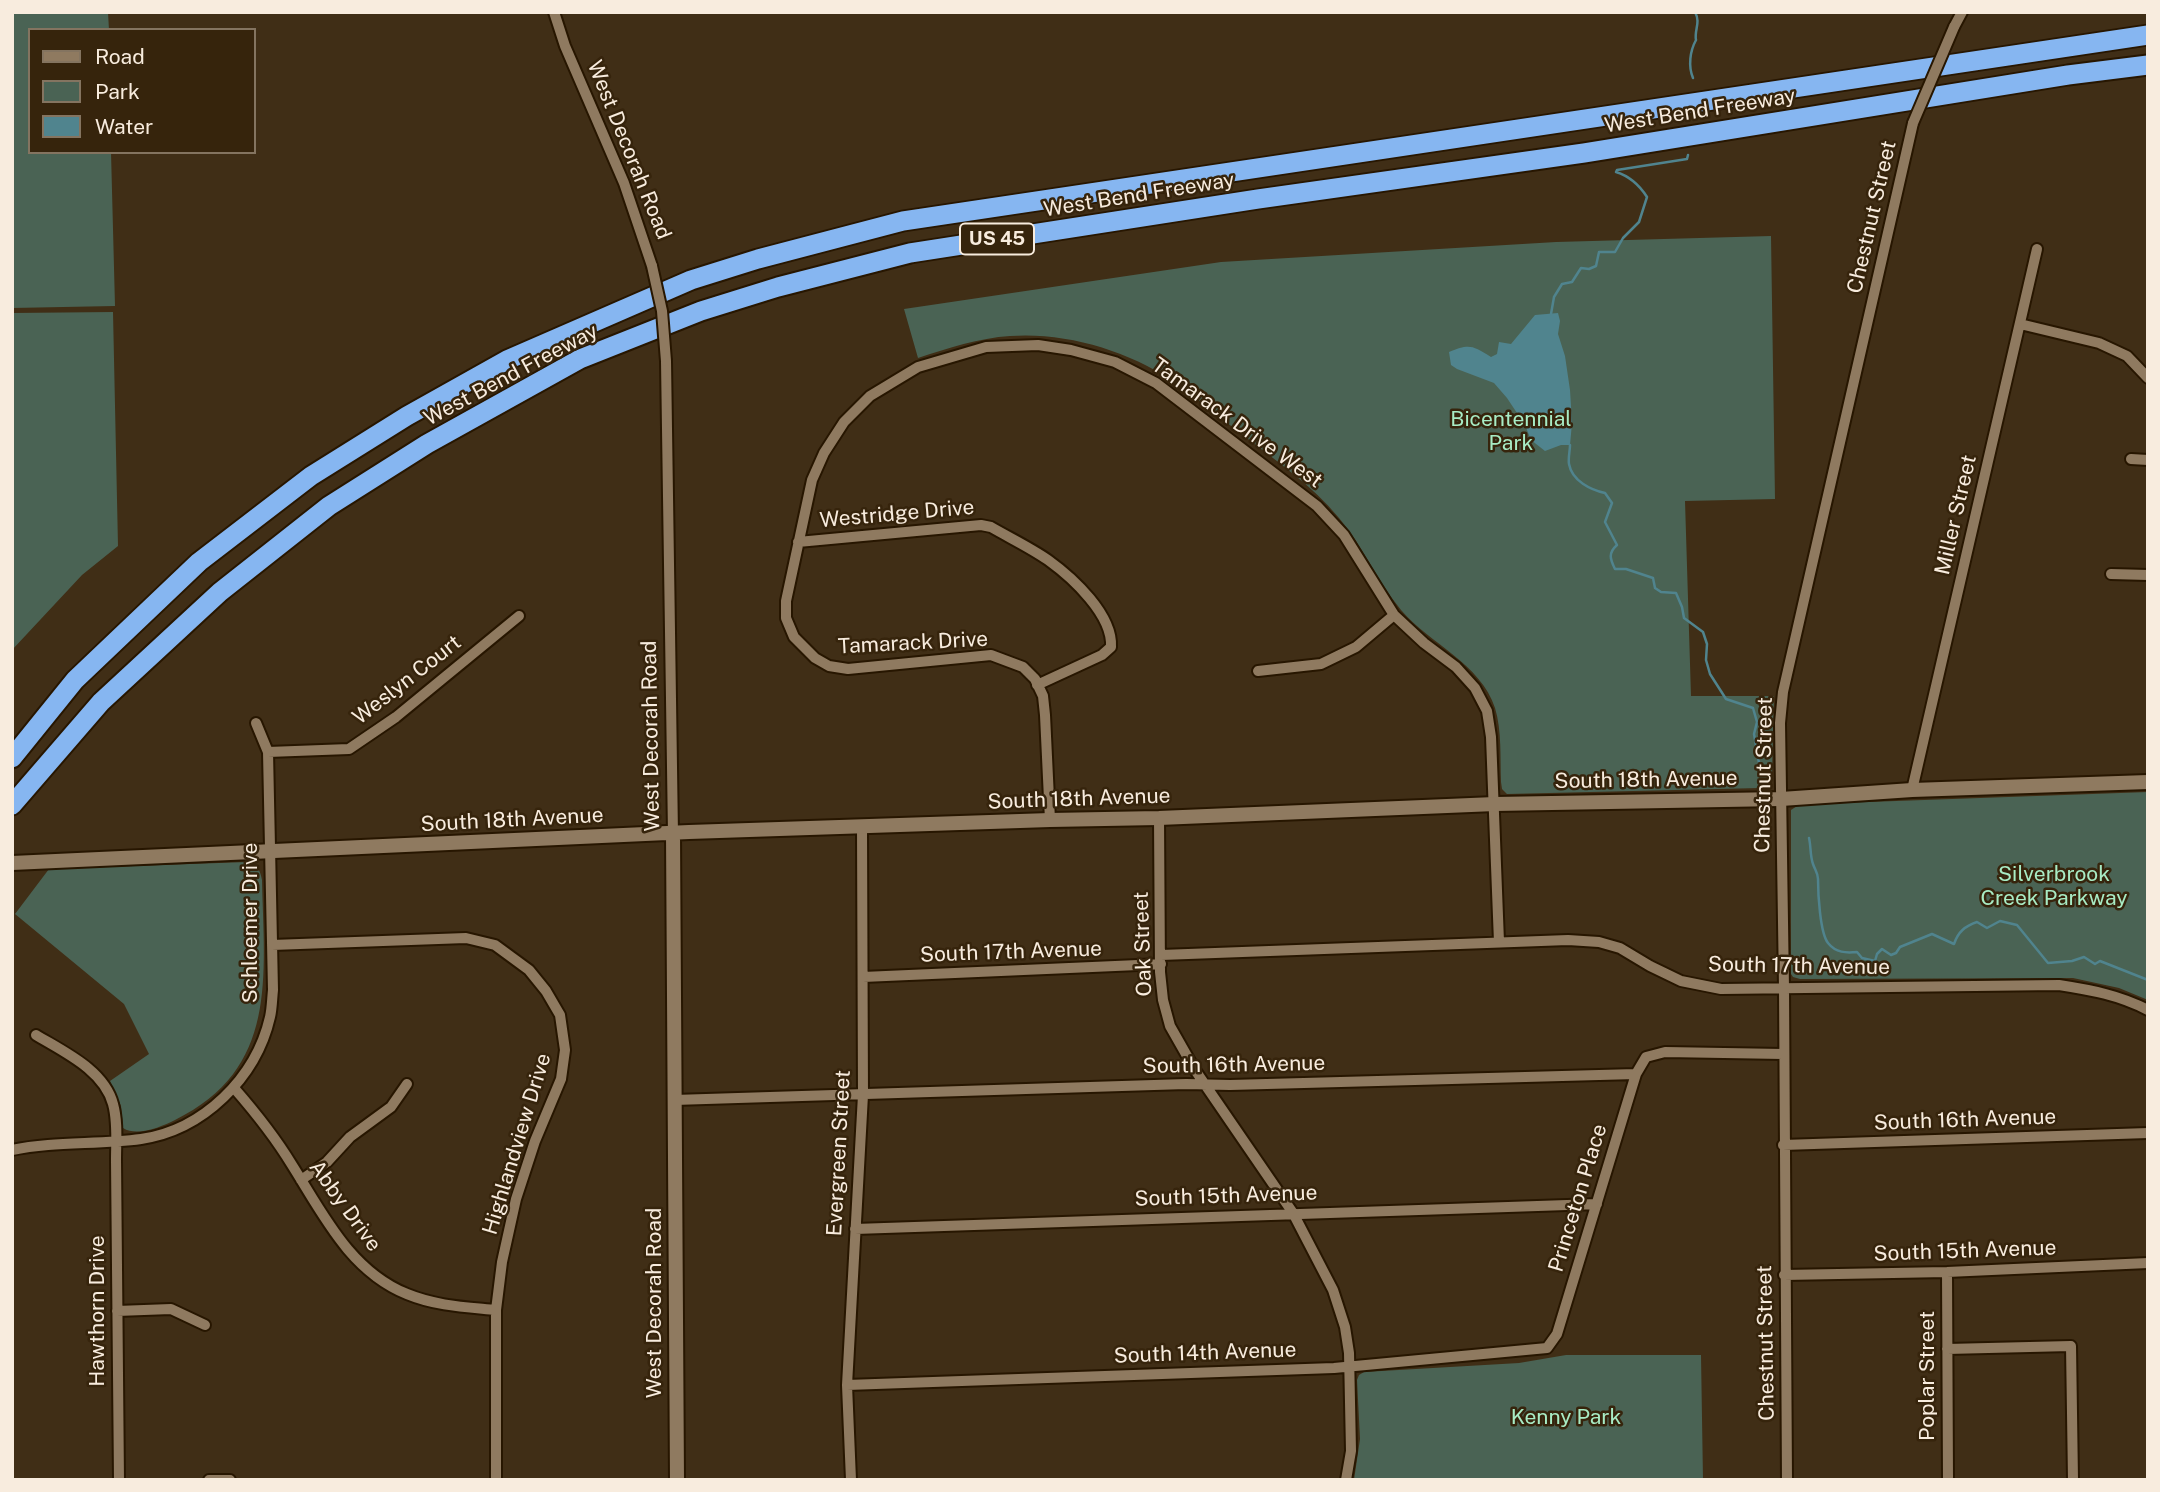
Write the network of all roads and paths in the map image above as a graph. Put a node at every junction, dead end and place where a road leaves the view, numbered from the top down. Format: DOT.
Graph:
graph roads {
  1 [pos="554,12"];
  2 [pos="1962,12"];
  3 [pos="2148,35"];
  4 [pos="2148,65"];
  5 [pos="2038,249"];
  6 [pos="2020,324"];
  7 [pos="2148,378"];
  8 [pos="2131,459"];
  9 [pos="2148,460"];
  10 [pos="797,542"];
  11 [pos="2111,574"];
  12 [pos="2148,575"];
  13 [pos="1394,615"];
  14 [pos="519,616"];
  15 [pos="1258,671"];
  16 [pos="1037,685"];
  17 [pos="256,723"];
  18 [pos="268,752"];
  19 [pos="12,758"];
  20 [pos="2148,782"];
  21 [pos="1912,790"];
  22 [pos="1781,799"];
  23 [pos="1495,804"];
  24 [pos="12,806"];
  25 [pos="1159,818"];
  26 [pos="1050,820"];
  27 [pos="862,828"];
  28 [pos="673,834"];
  29 [pos="271,850"];
  30 [pos="12,863"];
  31 [pos="1499,942"];
  32 [pos="272,944"];
  33 [pos="1161,959"];
  34 [pos="863,977"];
  35 [pos="1784,988"];
  36 [pos="2148,1010"];
  37 [pos="36,1035"];
  38 [pos="1783,1054"];
  39 [pos="1636,1074"];
  40 [pos="407,1084"];
  41 [pos="1206,1085"];
  42 [pos="234,1088"];
  43 [pos="863,1095"];
  44 [pos="674,1100"];
  45 [pos="2148,1133"];
  46 [pos="116,1142"];
  47 [pos="1783,1145"];
  48 [pos="12,1150"];
  49 [pos="301,1180"];
  50 [pos="1597,1204"];
  51 [pos="1293,1213"];
  52 [pos="855,1229"];
  53 [pos="2148,1263"];
  54 [pos="1947,1272"];
  55 [pos="1784,1275"];
  56 [pos="496,1310"];
  57 [pos="117,1311"];
  58 [pos="205,1325"];
  59 [pos="1557,1334"];
  60 [pos="1947,1349"];
  61 [pos="1350,1367"];
  62 [pos="846,1385"];
  63 [pos="119,1480"];
  64 [pos="209,1480"];
  65 [pos="230,1480"];
  66 [pos="496,1480"];
  67 [pos="677,1480"];
  68 [pos="851,1480"];
  69 [pos="1346,1480"];
  70 [pos="1787,1480"];
  71 [pos="1948,1480"];
  72 [pos="2073,1480"];
  1 -- 28 [label="street, West Decorah Road, bridge"];
  2 -- 22 [label="street, Chestnut Street, bridge"];
  3 -- 19 [label="highway, West Bend Freeway / US 45"];
  4 -- 24 [label="highway, West Bend Freeway / US 45"];
  5 -- 6 [label="street, Miller Street"];
  6 -- 7 [label="street"];
  6 -- 21 [label="street, Miller Street"];
  8 -- 9 [label="street"];
  10 -- 13 [label="street, Tamarack Drive West"];
  10 -- 16 [label="street, Tamarack Drive"];
  10 -- 16 [label="street, Westridge Drive"];
  11 -- 12 [label="street"];
  13 -- 15 [label="street"];
  13 -- 23 [label="street, Tamarack Drive West"];
  14 -- 18 [label="street, Weslyn Court"];
  16 -- 26 [label="street"];
  17 -- 18 [label="street, Schloemer Drive"];
  18 -- 29 [label="street, Schloemer Drive"];
  20 -- 21 [label="street, South 18th Avenue"];
  21 -- 22 [label="street, South 18th Avenue"];
  22 -- 23 [label="street, South 18th Avenue"];
  22 -- 35 [label="street, Chestnut Street"];
  23 -- 25 [label="street, South 18th Avenue"];
  23 -- 31 [label="street, Tamarack Drive West"];
  25 -- 26 [label="street, South 18th Avenue"];
  25 -- 33 [label="street, Oak Street"];
  26 -- 27 [label="street, South 18th Avenue"];
  27 -- 28 [label="street, South 18th Avenue"];
  27 -- 34 [label="street, Evergreen Street"];
  28 -- 29 [label="street, South 18th Avenue"];
  28 -- 44 [label="street, West Decorah Road"];
  29 -- 30 [label="street, South 18th Avenue"];
  29 -- 32 [label="street, Schloemer Drive"];
  31 -- 33 [label="street, South 17th Avenue"];
  31 -- 35 [label="street, South 17th Avenue"];
  32 -- 42 [label="street, Schloemer Drive"];
  32 -- 56 [label="street, Highlandview Drive"];
  33 -- 34 [label="street, South 17th Avenue"];
  33 -- 41 [label="street, Oak Street"];
  34 -- 43 [label="street, Evergreen Street"];
  35 -- 36 [label="street, South 17th Avenue"];
  35 -- 38 [label="street, Chestnut Street"];
  37 -- 46 [label="street, Hawthorn Drive"];
  38 -- 39 [label="street"];
  38 -- 47 [label="street, Chestnut Street"];
  39 -- 41 [label="street, South 16th Avenue"];
  39 -- 50 [label="street, Princeton Place"];
  40 -- 49 [label="street"];
  41 -- 43 [label="street, South 16th Avenue"];
  41 -- 51 [label="street, Oak Street"];
  42 -- 46 [label="street, Schloemer Drive"];
  42 -- 49 [label="street, Abby Drive"];
  43 -- 44 [label="street, South 16th Avenue"];
  43 -- 52 [label="street, Evergreen Street"];
  44 -- 67 [label="street, West Decorah Road"];
  45 -- 47 [label="street, South 16th Avenue"];
  46 -- 48 [label="street, Schloemer Drive"];
  46 -- 57 [label="street, Hawthorn Drive"];
  47 -- 55 [label="street, Chestnut Street"];
  49 -- 56 [label="street, Abby Drive"];
  50 -- 51 [label="street, South 15th Avenue"];
  50 -- 59 [label="street, Princeton Place"];
  51 -- 52 [label="street, South 15th Avenue"];
  51 -- 61 [label="street, Oak Street"];
  52 -- 62 [label="street, Evergreen Street"];
  53 -- 54 [label="street, South 15th Avenue"];
  54 -- 55 [label="street, South 15th Avenue"];
  54 -- 60 [label="street, Poplar Street"];
  55 -- 70 [label="street, Chestnut Street"];
  56 -- 66 [label="street, Highlandview Drive"];
  57 -- 58 [label="street"];
  57 -- 63 [label="street, Hawthorn Drive"];
  59 -- 61 [label="street, South 14th Avenue"];
  60 -- 71 [label="street, Poplar Street"];
  60 -- 72 [label="street"];
  61 -- 62 [label="street, South 14th Avenue"];
  61 -- 69 [label="street, Oak Street"];
  62 -- 68 [label="street, Evergreen Street"];
  64 -- 65 [label="street"];
}
